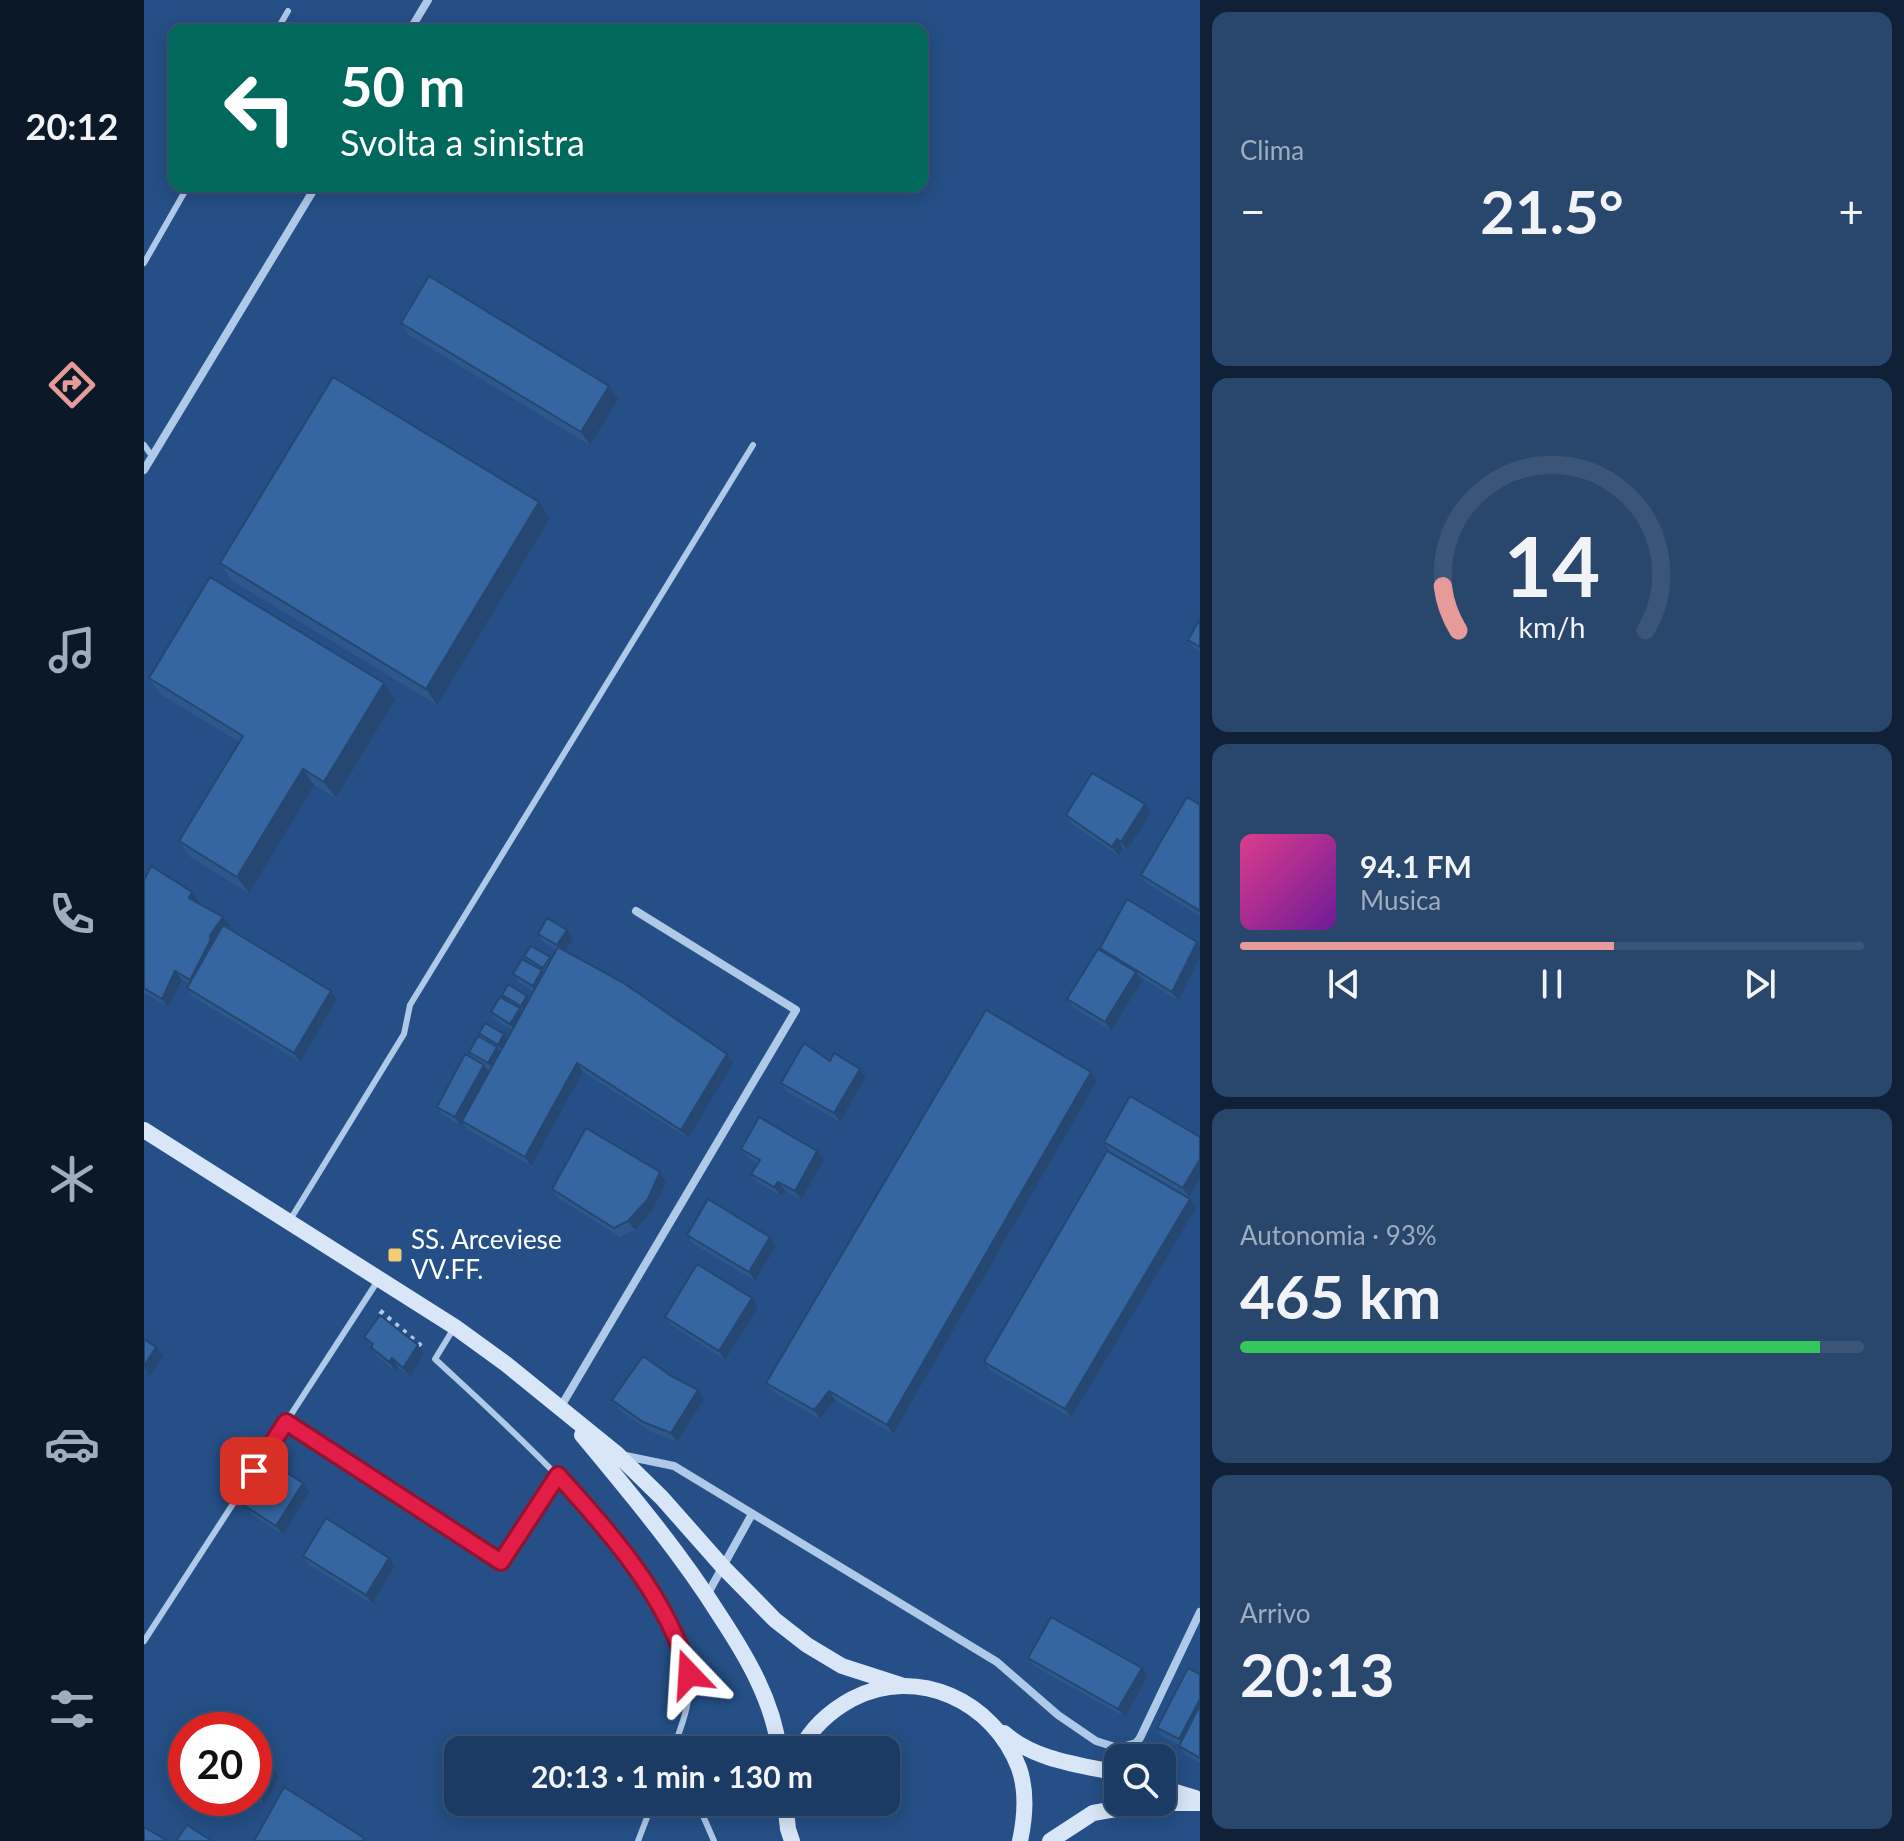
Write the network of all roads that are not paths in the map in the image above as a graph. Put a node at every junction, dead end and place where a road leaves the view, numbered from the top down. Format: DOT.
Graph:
graph roads {
  1 [pos="428,0"];
  2 [pos="288,11"];
  3 [pos="280,24"];
  4 [pos="414,24"];
  5 [pos="185,192"];
  6 [pos="312,192"];
  7 [pos="144,263"];
  8 [pos="144,445"];
  9 [pos="753,445"];
  10 [pos="152,456"];
  11 [pos="144,470"];
  12 [pos="636,911"];
  13 [pos="144,1130"];
  14 [pos="289,1222"];
  15 [pos="379,1279"];
  16 [pos="455,1327"];
  17 [pos="560,1409"];
  18 [pos="286,1422"];
  19 [pos="617,1454"];
  20 [pos="558,1475"];
  21 [pos="752,1514"];
  22 [pos="723,1567"];
  23 [pos="707,1595"];
  24 [pos="1200,1612"];
  25 [pos="144,1641"];
  26 [pos="901,1685"];
  27 [pos="981,1712"];
  28 [pos="678,1736"];
  29 [pos="778,1736"];
  30 [pos="808,1736"];
  31 [pos="1104,1770"];
  32 [pos="1176,1793"];
  33 [pos="1200,1801"];
  34 [pos="648,1816"];
  35 [pos="703,1816"];
  36 [pos="787,1816"];
  37 [pos="638,1841"];
  38 [pos="714,1841"];
  39 [pos="792,1841"];
  40 [pos="1020,1841"];
  41 [pos="1050,1841"];
  1 -- 4 [label="street"];
  2 -- 3 [label="lane"];
  5 -- 7 [label="lane"];
  6 -- 10 [label="street"];
  8 -- 10 [label="lane"];
  9 -- 14 [label="lane"];
  10 -- 11 [label="street"];
  12 -- 17 [label="street"];
  13 -- 14 [label="main road"];
  14 -- 15 [label="main road"];
  15 -- 16 [label="main road"];
  15 -- 18 [label="lane"];
  16 -- 17 [label="main road"];
  16 -- 20 [label="lane"];
  17 -- 19 [label="main road"];
  17 -- 23 [label="main road"];
  18 -- 20 [label="lane"];
  18 -- 25 [label="lane"];
  19 -- 21 [label="street"];
  19 -- 22 [label="main road"];
  20 -- 28 [label="lane"];
  21 -- 22 [label="street"];
  21 -- 24 [label="street"];
  22 -- 23 [label="street"];
  22 -- 26 [label="main road"];
  23 -- 29 [label="main road"];
  26 -- 27 [label="main road"];
  26 -- 30 [label="main road"];
  27 -- 31 [label="main road"];
  27 -- 40 [label="main road"];
  32 -- 33 [label="main road"];
  33 -- 41 [label="main road"];
  34 -- 37 [label="lane"];
  35 -- 38 [label="lane"];
  36 -- 39 [label="main road"];
}
